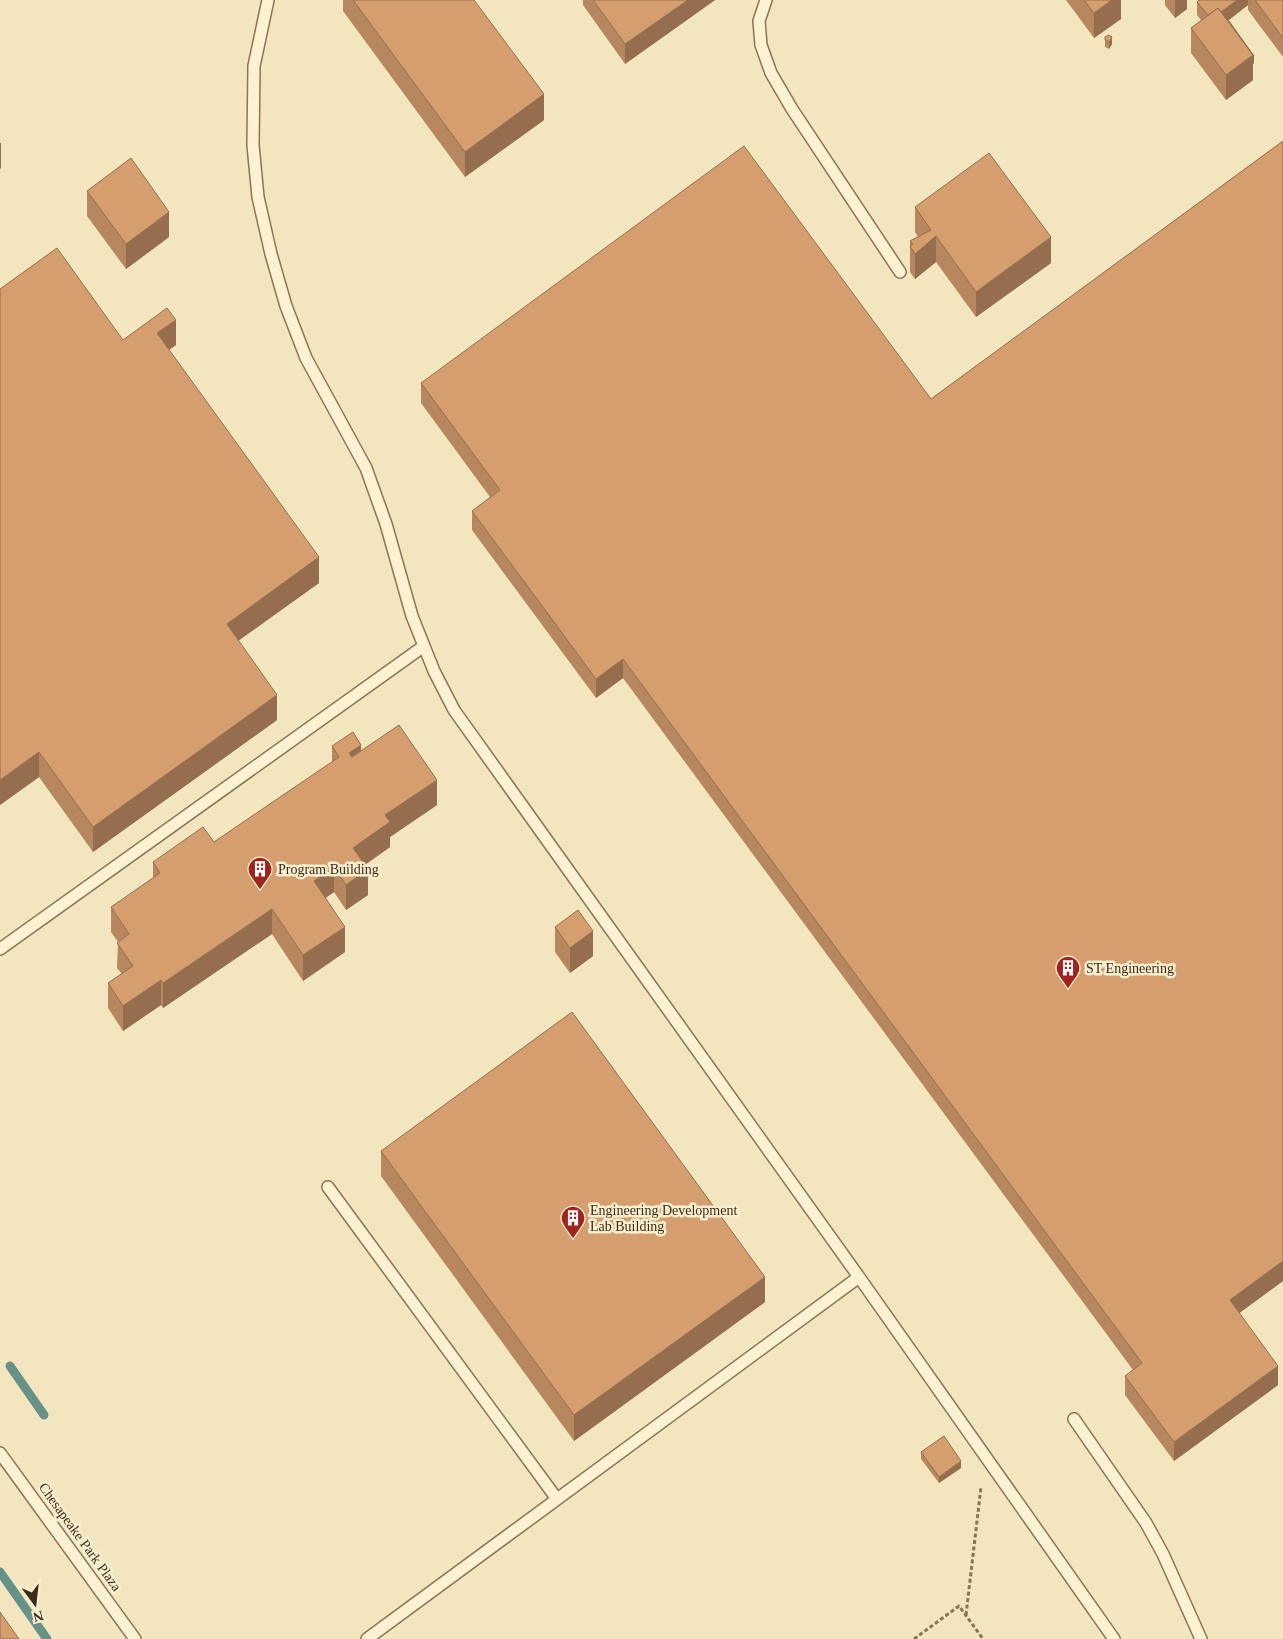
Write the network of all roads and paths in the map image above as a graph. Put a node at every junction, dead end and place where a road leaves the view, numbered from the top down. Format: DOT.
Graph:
graph roads {
  1 [pos="268,0"];
  2 [pos="766,0"];
  3 [pos="900,272"];
  4 [pos="424,646"];
  5 [pos="0,949"];
  6 [pos="328,1187"];
  7 [pos="859,1277"];
  8 [pos="1074,1419"];
  9 [pos="0,1453"];
  10 [pos="986,1455"];
  11 [pos="557,1499"];
  12 [pos="966,1615"];
  13 [pos="136,1639"];
  14 [pos="367,1639"];
  15 [pos="914,1639"];
  16 [pos="983,1639"];
  17 [pos="1114,1639"];
  18 [pos="1201,1639"];
  1 -- 4 [label="lane"];
  2 -- 3 [label="lane"];
  4 -- 5 [label="lane"];
  4 -- 7 [label="lane"];
  6 -- 11 [label="lane"];
  7 -- 10 [label="lane"];
  7 -- 11 [label="lane"];
  8 -- 18 [label="lane"];
  9 -- 13 [label="lane, Chesapeake Park Plaza"];
  10 -- 12 [label="path"];
  10 -- 17 [label="lane"];
  11 -- 14 [label="lane"];
  12 -- 15 [label="path"];
  12 -- 16 [label="path"];
}
